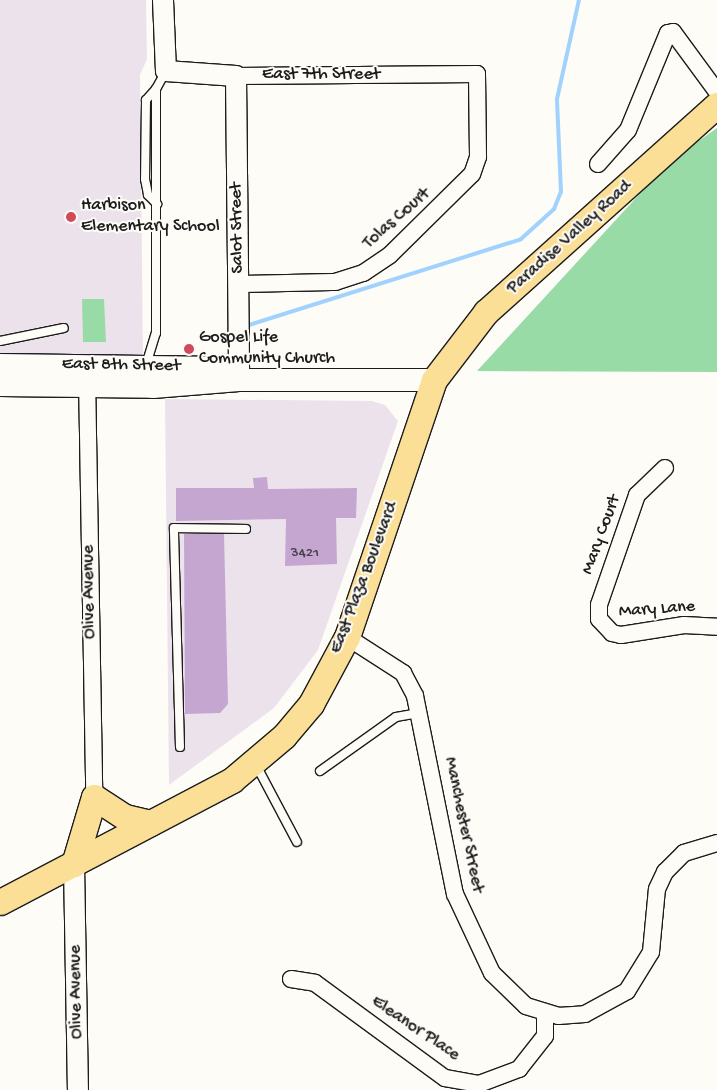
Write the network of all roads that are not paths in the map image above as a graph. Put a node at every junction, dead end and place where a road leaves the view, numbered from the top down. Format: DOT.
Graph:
graph roads {
  1 [pos="163,0"];
  2 [pos="166,71"];
  3 [pos="477,74"];
  4 [pos="236,76"];
  5 [pos="717,92"];
  6 [pos="717,105"];
  7 [pos="598,164"];
  8 [pos="239,284"];
  9 [pos="64,328"];
  10 [pos="0,341"];
  11 [pos="0,365"];
  12 [pos="145,368"];
  13 [pos="87,376"];
  14 [pos="239,380"];
  15 [pos="434,380"];
  16 [pos="0,385"];
  17 [pos="665,468"];
  18 [pos="246,529"];
  19 [pos="603,625"];
  20 [pos="717,627"];
  21 [pos="347,638"];
  22 [pos="419,712"];
  23 [pos="180,747"];
  24 [pos="255,763"];
  25 [pos="320,771"];
  26 [pos="94,797"];
  27 [pos="150,823"];
  28 [pos="297,842"];
  29 [pos="717,843"];
  30 [pos="74,864"];
  31 [pos="0,902"];
  32 [pos="291,979"];
  33 [pos="545,1014"];
  34 [pos="78,1090"];
  1 -- 2 [label="street"];
  2 -- 4 [label="street, East 7th Street"];
  2 -- 12 [label="lane"];
  3 -- 4 [label="street, East 7th Street"];
  3 -- 8 [label="street, Tolas Court"];
  4 -- 8 [label="street, Salot Street"];
  5 -- 7 [label="street"];
  6 -- 15 [label="main road, Paradise Valley Road"];
  8 -- 14 [label="street, Salot Street"];
  9 -- 10 [label="lane"];
  11 -- 13 [label="main road, East 8th Street"];
  12 -- 13 [label="main road, East 8th Street"];
  12 -- 14 [label="main road, East 8th Street"];
  13 -- 14 [label="main road, East 8th Street"];
  13 -- 16 [label="main road, East 8th Street"];
  13 -- 26 [label="street, Olive Avenue"];
  14 -- 15 [label="main road, East 8th Street"];
  15 -- 21 [label="main road, East Plaza Boulevard"];
  17 -- 19 [label="street, Mary Court"];
  18 -- 23 [label="lane"];
  19 -- 20 [label="street, Mary Lane"];
  21 -- 22 [label="street, Manchester Street"];
  21 -- 24 [label="main road, East Plaza Boulevard"];
  22 -- 25 [label="lane"];
  22 -- 33 [label="street, Manchester Street"];
  24 -- 27 [label="main road, East Plaza Boulevard"];
  24 -- 28 [label="lane"];
  26 -- 27 [label="main road"];
  26 -- 30 [label="main road"];
  27 -- 30 [label="main road, East Plaza Boulevard"];
  29 -- 33 [label="street, Manchester Street"];
  30 -- 31 [label="main road, East Plaza Boulevard"];
  30 -- 34 [label="street, Olive Avenue"];
  32 -- 33 [label="street, Eleanor Place"];
}
